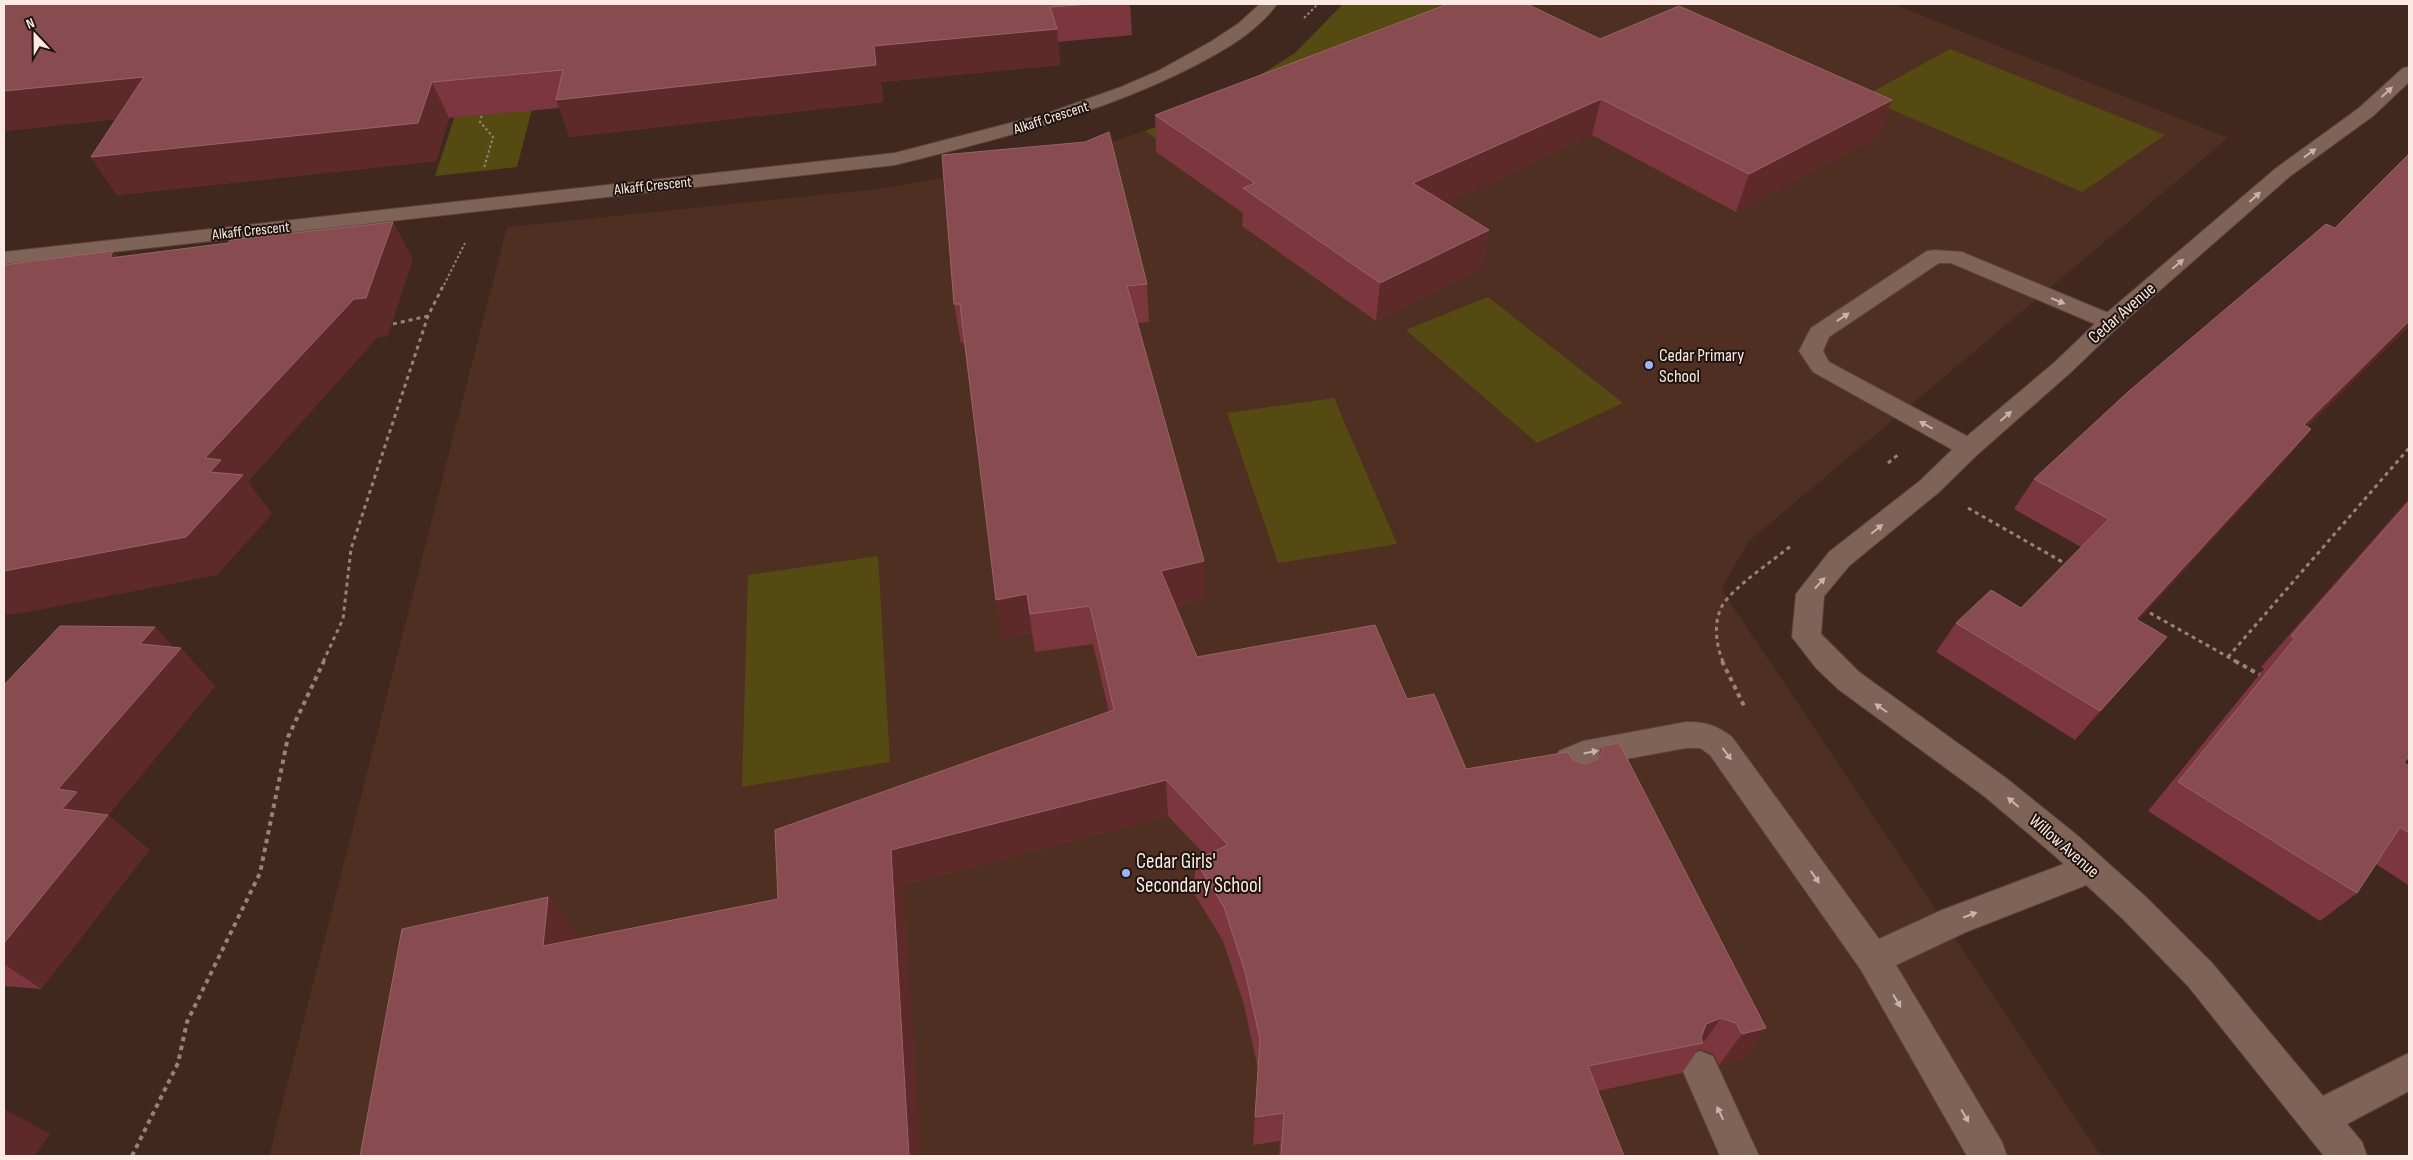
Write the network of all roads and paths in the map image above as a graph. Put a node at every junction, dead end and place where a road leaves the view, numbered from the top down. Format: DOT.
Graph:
graph roads {
  1 [pos="1268,4"];
  2 [pos="2409,72"];
  3 [pos="474,110"];
  4 [pos="483,168"];
  5 [pos="469,236"];
  6 [pos="4,258"];
  7 [pos="428,316"];
  8 [pos="2110,322"];
  9 [pos="393,324"];
  10 [pos="1969,448"];
  11 [pos="2409,448"];
  12 [pos="1930,486"];
  13 [pos="1839,559"];
  14 [pos="2075,569"];
  15 [pos="2134,603"];
  16 [pos="2228,657"];
  17 [pos="2262,677"];
  18 [pos="1571,786"];
  19 [pos="2090,869"];
  20 [pos="1872,959"];
  21 [pos="1700,1069"];
  22 [pos="2409,1071"];
  23 [pos="2319,1118"];
  24 [pos="132,1156"];
  25 [pos="1740,1156"];
  26 [pos="1988,1156"];
  27 [pos="2348,1156"];
  1 -- 6 [label="street, Alkaff Crescent"];
  8 -- 2 [label="street, Cedar Avenue, one-way"];
  3 -- 4 [label="path"];
  5 -- 7 [label="path"];
  7 -- 9 [label="path"];
  7 -- 24 [label="path"];
  10 -- 8 [label="street, Cedar Avenue, one-way"];
  10 -- 8 [label="street, one-way"];
  10 -- 12 [label="street, Cedar Avenue"];
  11 -- 16 [label="path"];
  13 -- 12 [label="street, Cedar Avenue, one-way"];
  12 -- 14 [label="path"];
  19 -- 13 [label="street, Willow Avenue, one-way"];
  15 -- 16 [label="path"];
  16 -- 17 [label="path"];
  18 -- 20 [label="street, one-way"];
  20 -- 19 [label="street, one-way"];
  19 -- 23 [label="street, Willow Avenue"];
  20 -- 26 [label="street, one-way"];
  25 -- 21 [label="street, one-way"];
  22 -- 23 [label="street"];
  23 -- 27 [label="street, Willow Avenue"];
}
